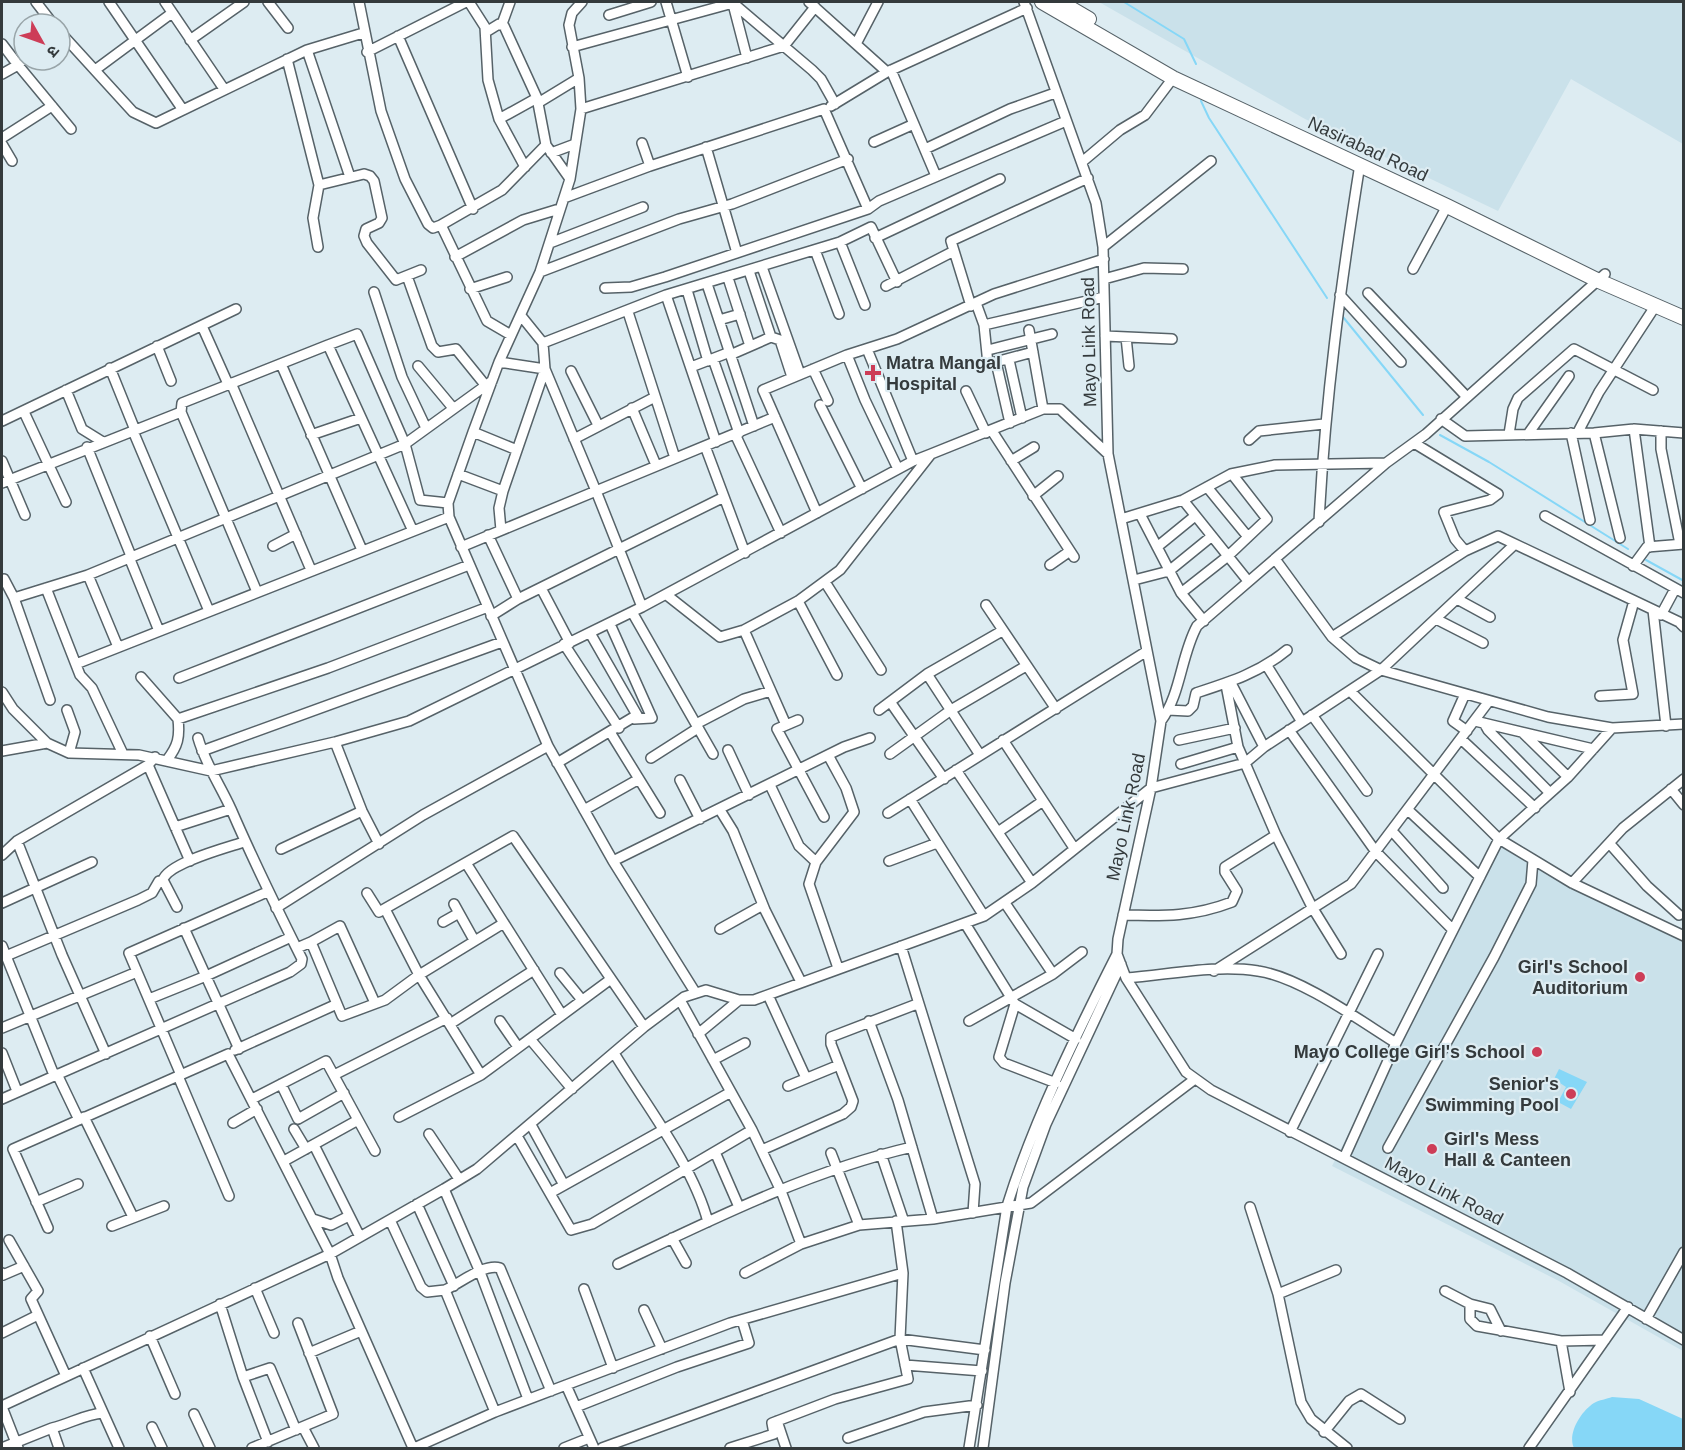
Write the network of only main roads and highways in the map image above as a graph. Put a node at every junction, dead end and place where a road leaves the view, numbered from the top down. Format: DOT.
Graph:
graph roads {
  1 [pos="1042,2"];
  2 [pos="1060,2"];
  3 [pos="1602,277"];
  4 [pos="1683,311"];
  5 [pos="1683,318"];
  1 -- 3 [label="highway, Nasirabad Road"];
  2 -- 3 [label="highway, Nasirabad Road"];
  3 -- 4 [label="highway, Nasirabad Road"];
  3 -- 5 [label="highway, Nasirabad Road"];
}
